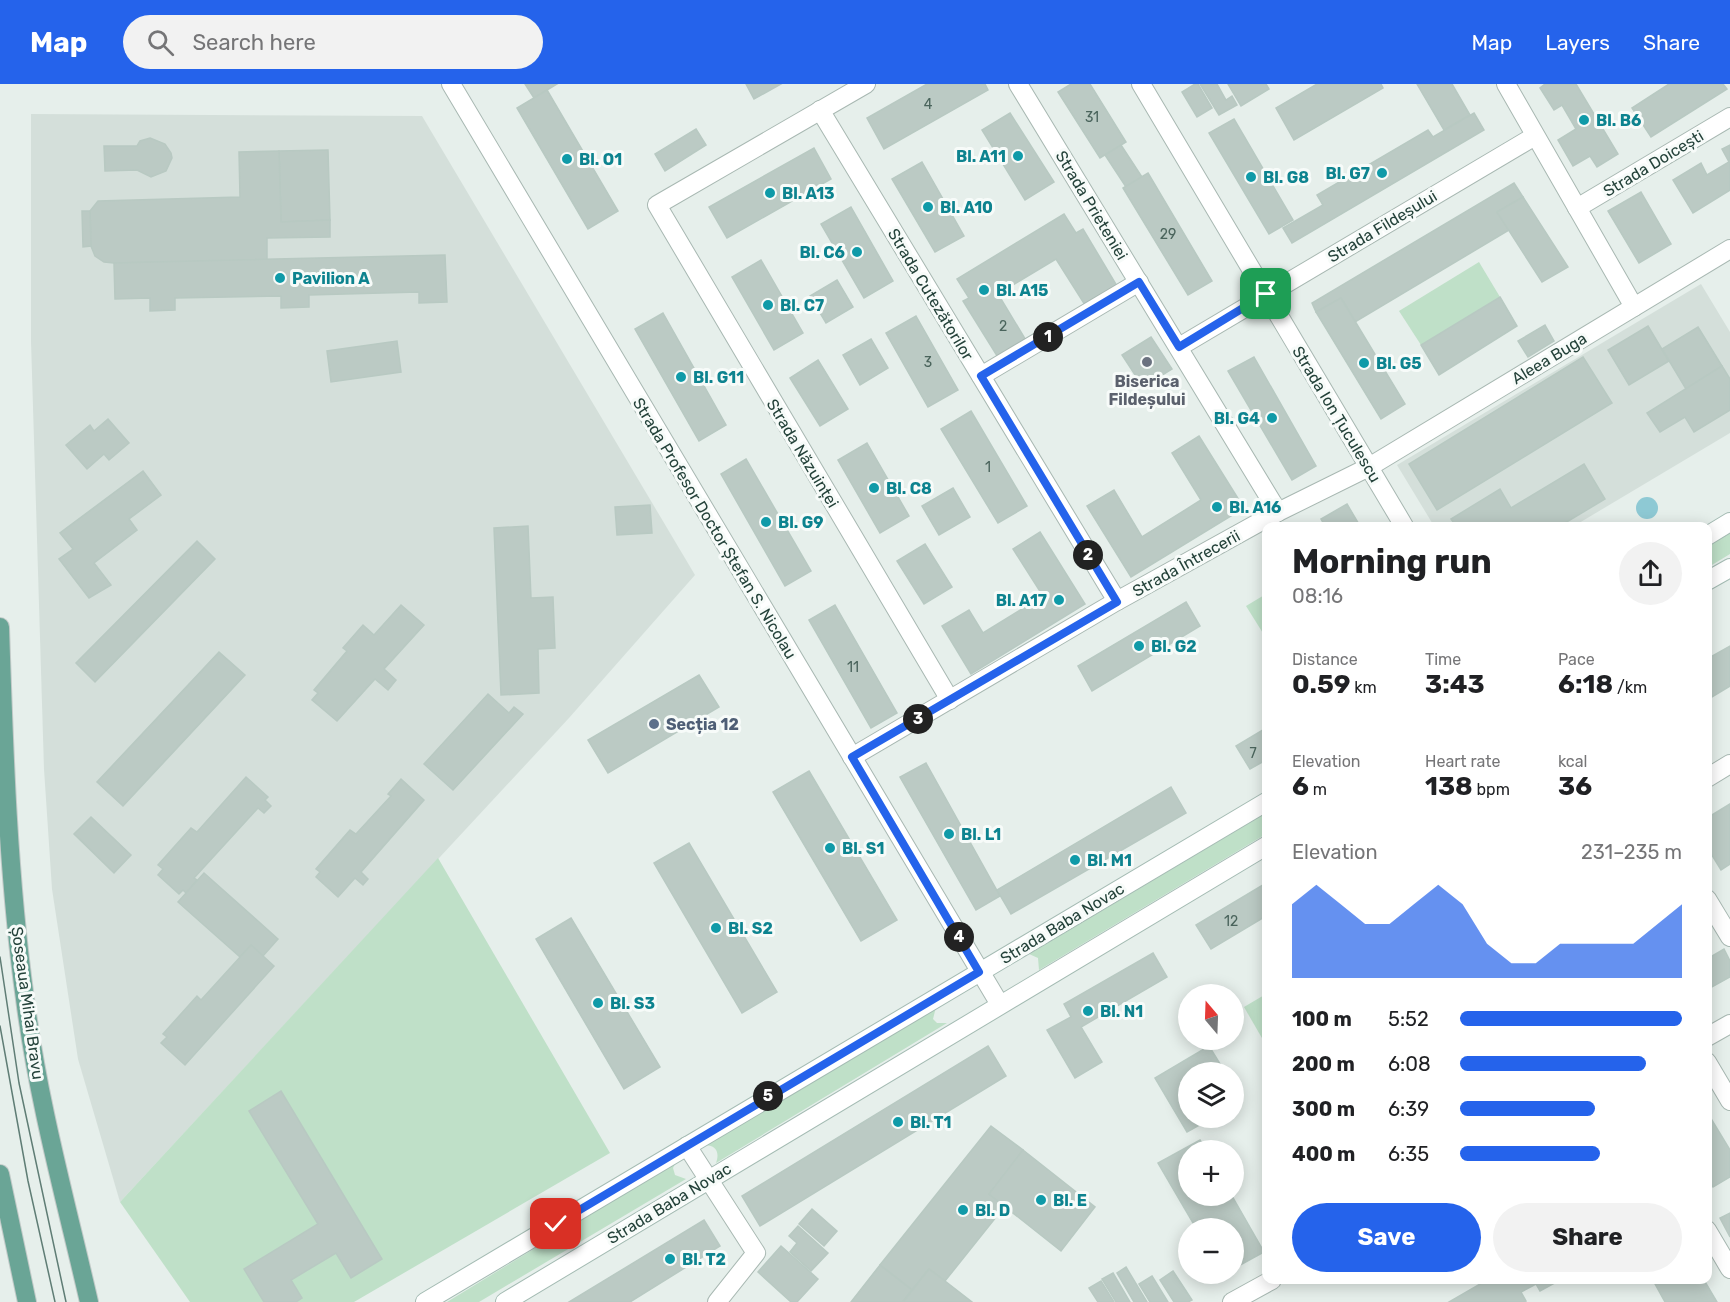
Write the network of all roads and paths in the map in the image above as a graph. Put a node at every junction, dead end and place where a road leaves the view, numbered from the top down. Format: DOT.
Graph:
graph roads {
  1 [pos="451,84"];
  2 [pos="866,84"];
  3 [pos="1018,84"];
  4 [pos="1141,84"];
  5 [pos="1506,84"];
  6 [pos="820,110"];
  7 [pos="1730,117"];
  8 [pos="1535,135"];
  9 [pos="1577,208"];
  10 [pos="1730,249"];
  11 [pos="1139,282"];
  12 [pos="1266,294"];
  13 [pos="1634,307"];
  14 [pos="1179,347"];
  15 [pos="981,376"];
  16 [pos="1369,467"];
  17 [pos="1278,512"];
  18 [pos="1402,522"];
  19 [pos="1730,522"];
  20 [pos="1712,533"];
  21 [pos="1730,568"];
  22 [pos="1712,578"];
  23 [pos="1117,602"];
  24 [pos="0,627"];
  25 [pos="950,700"];
  26 [pos="852,757"];
  27 [pos="1730,764"];
  28 [pos="1712,775"];
  29 [pos="1262,804"];
  30 [pos="1262,848"];
  31 [pos="1712,907"];
  32 [pos="1730,937"];
  33 [pos="979,972"];
  34 [pos="999,1003"];
  35 [pos="1730,1024"];
  36 [pos="1712,1034"];
  37 [pos="1712,1070"];
  38 [pos="1730,1101"];
  39 [pos="687,1146"];
  40 [pos="0,1174"];
  41 [pos="708,1179"];
  42 [pos="1712,1238"];
  43 [pos="1730,1269"];
  44 [pos="1265,1284"];
  45 [pos="27,1302"];
  46 [pos="89,1302"];
  47 [pos="425,1302"];
  48 [pos="505,1302"];
  49 [pos="717,1302"];
  50 [pos="1232,1302"];
  1 -- 26 [label="street, Strada Profesor Doctor Ștefan S. Nicolau"];
  2 -- 6 [label="street"];
  3 -- 11 [label="street, Strada Prieteniei"];
  4 -- 12 [label="street, Strada Ion Țuculescu"];
  5 -- 8 [label="street"];
  6 -- 15 [label="street, Strada Cutezătorilor"];
  6 -- 25 [label="street, Strada Năzuinței"];
  7 -- 9 [label="street, Strada Doicești"];
  8 -- 9 [label="street"];
  8 -- 12 [label="street, Strada Fildeșului"];
  9 -- 13 [label="street"];
  10 -- 13 [label="street, Aleea Buga"];
  11 -- 14 [label="street, Strada Prieteniei"];
  11 -- 15 [label="street"];
  12 -- 14 [label="street, Strada Fildeșului"];
  12 -- 16 [label="street, Strada Ion Țuculescu"];
  13 -- 16 [label="street, Aleea Buga"];
  14 -- 17 [label="street, Strada Prieteniei"];
  15 -- 23 [label="street, Strada Cutezătorilor"];
  16 -- 17 [label="street, Strada Întrecerii"];
  16 -- 18 [label="street, Strada Ion Țuculescu"];
  17 -- 23 [label="street, Strada Întrecerii"];
  19 -- 20 [label="street"];
  21 -- 22 [label="street"];
  23 -- 25 [label="street, Strada Întrecerii"];
  24 -- 46 [label="main road, Șoseaua Mihai Bravu"];
  25 -- 26 [label="street, Strada Întrecerii"];
  26 -- 33 [label="street, Strada Profesor Doctor Ștefan S. Nicolau"];
  27 -- 28 [label="street"];
  29 -- 33 [label="street, Strada Baba Novac"];
  30 -- 34 [label="street, Strada Baba Novac"];
  31 -- 32 [label="street"];
  33 -- 34 [label="street, Strada Profesor Doctor Ștefan S. Nicolau"];
  33 -- 39 [label="street, Strada Baba Novac"];
  34 -- 41 [label="street, Strada Baba Novac"];
  35 -- 36 [label="street"];
  37 -- 38 [label="street"];
  39 -- 41 [label="street"];
  39 -- 47 [label="street, Strada Baba Novac"];
  40 -- 45 [label="main road"];
  41 -- 48 [label="street, Strada Baba Novac"];
  41 -- 49 [label="street"];
  42 -- 43 [label="street"];
  44 -- 50 [label="street"];
}
